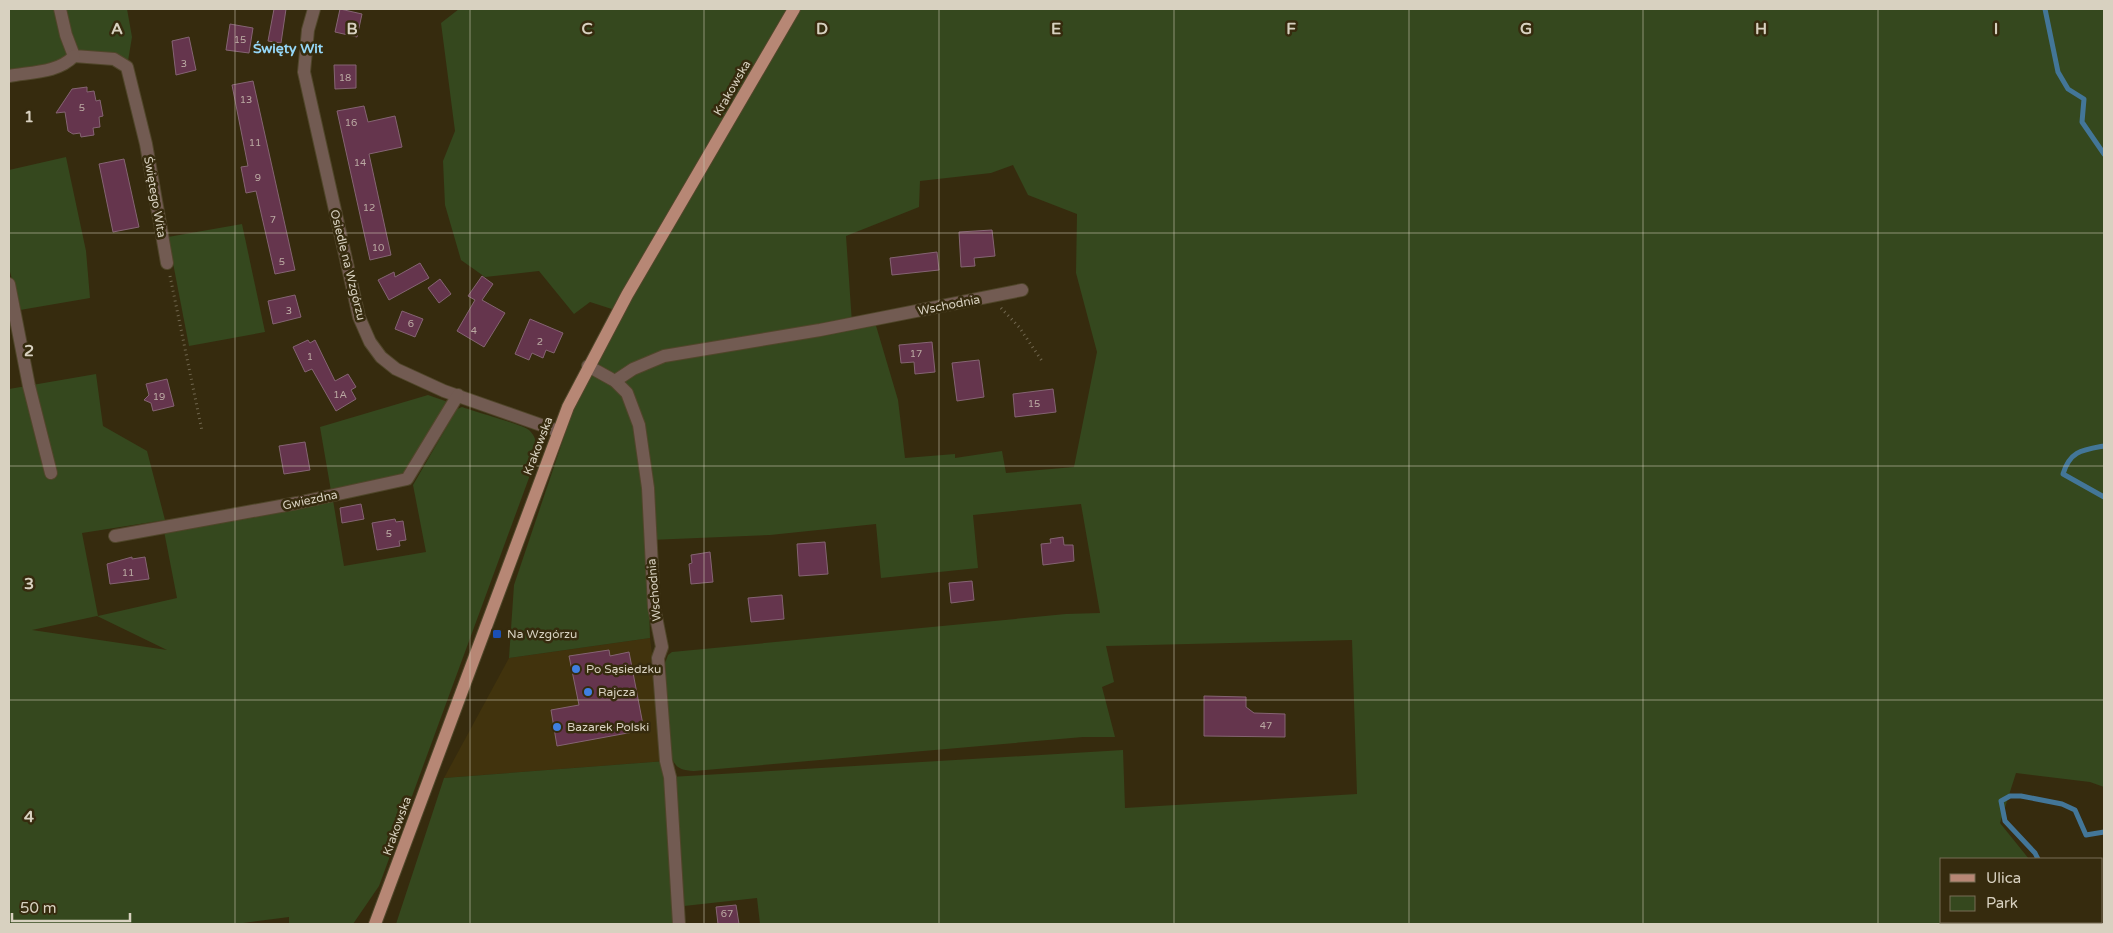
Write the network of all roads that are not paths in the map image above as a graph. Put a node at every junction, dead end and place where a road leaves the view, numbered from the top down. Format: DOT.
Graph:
graph roads {
  1 [pos="60,9"];
  2 [pos="314,9"];
  3 [pos="794,9"];
  4 [pos="74,56"];
  5 [pos="9,76"];
  6 [pos="167,263"];
  7 [pos="9,284"];
  8 [pos="1022,290"];
  9 [pos="588,366"];
  10 [pos="615,381"];
  11 [pos="458,395"];
  12 [pos="558,431"];
  13 [pos="51,473"];
  14 [pos="115,536"];
  15 [pos="375,924"];
  16 [pos="679,924"];
  1 -- 4 [label="street"];
  2 -- 11 [label="street, Osiedle na Wzgórzu"];
  3 -- 9 [label="main road, Krakowska"];
  4 -- 5 [label="street"];
  4 -- 6 [label="street, Świętego Wita"];
  7 -- 13 [label="street"];
  8 -- 10 [label="street, Wschodnia"];
  9 -- 10 [label="street, Wschodnia"];
  9 -- 12 [label="main road, Krakowska"];
  10 -- 16 [label="street, Wschodnia"];
  11 -- 12 [label="street, Osiedle na Wzgórzu"];
  11 -- 14 [label="street, Gwiezdna"];
  12 -- 15 [label="main road, Krakowska"];
}
